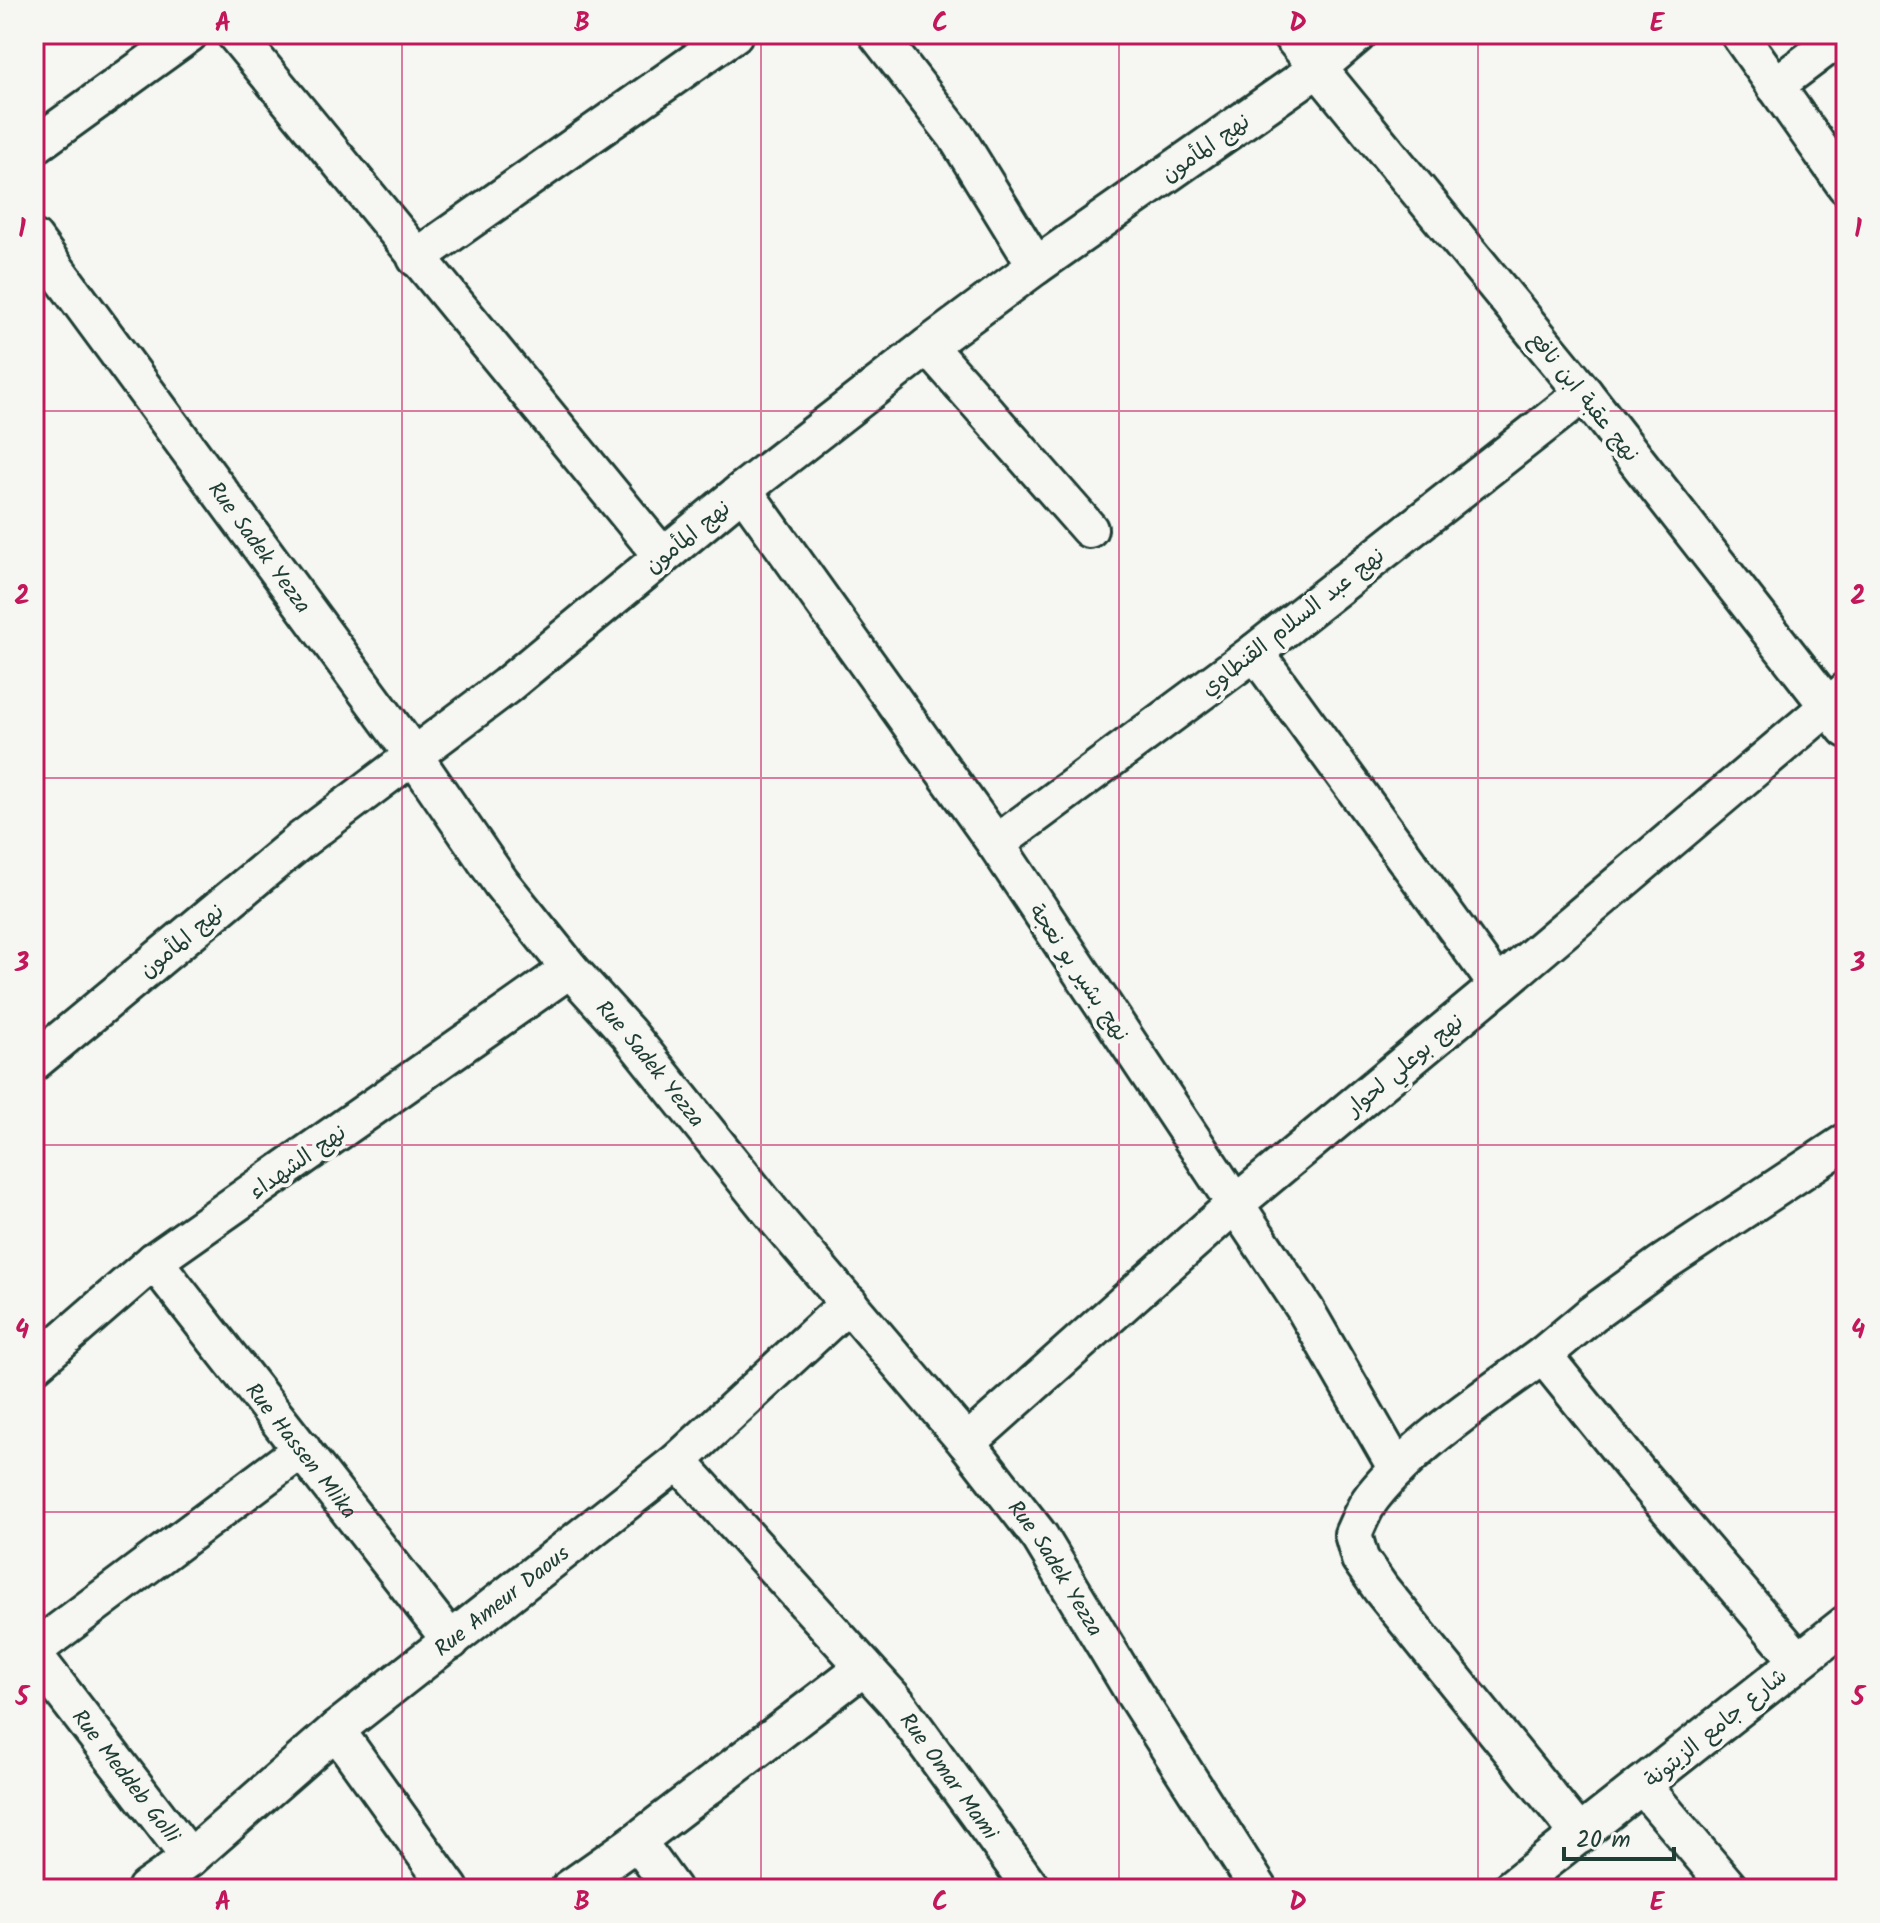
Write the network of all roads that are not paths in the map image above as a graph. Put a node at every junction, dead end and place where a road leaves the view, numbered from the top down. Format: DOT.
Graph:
graph roads {
  1 [pos="189,34"];
  2 [pos="235,34"];
  3 [pos="734,34"];
  4 [pos="877,34"];
  5 [pos="1290,34"];
  6 [pos="1358,34"];
  7 [pos="1739,34"];
  8 [pos="1844,34"];
  9 [pos="1317,69"];
  10 [pos="1775,86"];
  11 [pos="34,146"];
  12 [pos="1846,186"];
  13 [pos="34,239"];
  14 [pos="416,258"];
  15 [pos="1036,266"];
  16 [pos="928,346"];
  17 [pos="1584,393"];
  18 [pos="743,490"];
  19 [pos="1089,529"];
  20 [pos="662,556"];
  21 [pos="1255,652"];
  22 [pos="1840,709"];
  23 [pos="414,756"];
  24 [pos="996,844"];
  25 [pos="570,969"];
  26 [pos="1498,986"];
  27 [pos="34,1062"];
  28 [pos="1846,1142"];
  29 [pos="1234,1205"];
  30 [pos="154,1261"];
  31 [pos="849,1303"];
  32 [pos="1543,1355"];
  33 [pos="34,1365"];
  34 [pos="967,1443"];
  35 [pos="302,1449"];
  36 [pos="678,1461"];
  37 [pos="1397,1469"];
  38 [pos="1846,1624"];
  39 [pos="451,1641"];
  40 [pos="34,1652"];
  41 [pos="1798,1660"];
  42 [pos="864,1667"];
  43 [pos="336,1730"];
  44 [pos="1642,1785"];
  45 [pos="1580,1835"];
  46 [pos="637,1841"];
  47 [pos="190,1858"];
  48 [pos="146,1889"];
  49 [pos="450,1889"];
  50 [pos="569,1889"];
  51 [pos="672,1889"];
  52 [pos="1032,1889"];
  53 [pos="1259,1889"];
  54 [pos="1510,1889"];
  55 [pos="1730,1889"];
  1 -- 11 [label="street"];
  2 -- 14 [label="street"];
  3 -- 14 [label="street"];
  4 -- 15 [label="street"];
  5 -- 9 [label="street, نهج عقبة ابن نافع"];
  6 -- 9 [label="street, نهج المأمون"];
  7 -- 10 [label="street"];
  8 -- 10 [label="street"];
  9 -- 15 [label="street, نهج المأمون"];
  9 -- 17 [label="street, نهج عقبة ابن نافع"];
  10 -- 12 [label="street"];
  13 -- 23 [label="street, Rue Sadek Yezza"];
  14 -- 20 [label="street"];
  15 -- 16 [label="street, نهج المأمون"];
  16 -- 18 [label="street, نهج المأمون"];
  16 -- 19 [label="street"];
  17 -- 21 [label="street, نهج عبد السلام القنطاوي"];
  17 -- 22 [label="street, نهج عقبة ابن نافع"];
  18 -- 20 [label="street, نهج المأمون"];
  18 -- 24 [label="street, نهج بشير بو نعجة"];
  20 -- 23 [label="street, نهج المأمون"];
  21 -- 24 [label="street, نهج عبد السلام القنطاوي"];
  21 -- 26 [label="street"];
  22 -- 26 [label="street, نهج بوعلي لحوار"];
  23 -- 25 [label="street, Rue Sadek Yezza"];
  23 -- 27 [label="street, نهج المأمون"];
  24 -- 29 [label="street, نهج بشير بو نعجة"];
  25 -- 30 [label="street, نهج الشهداء"];
  25 -- 31 [label="street, Rue Sadek Yezza"];
  26 -- 29 [label="street, نهج بوعلي لحوار"];
  28 -- 32 [label="street"];
  29 -- 34 [label="street, نهج بوعلي لحوار"];
  29 -- 37 [label="street, نهج بشير بو نعجة"];
  30 -- 33 [label="street, نهج الشهداء"];
  30 -- 35 [label="street, Rue Hassen Mlika"];
  31 -- 34 [label="street, Rue Sadek Yezza"];
  31 -- 36 [label="street, Rue Ameur Daous"];
  32 -- 37 [label="street"];
  32 -- 41 [label="street"];
  34 -- 53 [label="street, Rue Sadek Yezza"];
  35 -- 39 [label="street, Rue Hassen Mlika"];
  35 -- 40 [label="street"];
  36 -- 39 [label="street, Rue Ameur Daous"];
  36 -- 42 [label="street, Rue Omar Mami"];
  37 -- 45 [label="street"];
  38 -- 41 [label="street, شارع جامع الزيتونة"];
  39 -- 43 [label="street, Rue Ameur Daous"];
  40 -- 47 [label="street, Rue Meddeb Golli"];
  41 -- 44 [label="street, شارع جامع الزيتونة"];
  42 -- 46 [label="street"];
  42 -- 52 [label="street, Rue Omar Mami"];
  43 -- 47 [label="street, Rue Ameur Daous"];
  43 -- 49 [label="street"];
  44 -- 45 [label="street, شارع جامع الزيتونة"];
  44 -- 55 [label="street"];
  45 -- 54 [label="street, شارع جامع الزيتونة"];
  46 -- 50 [label="street"];
  46 -- 51 [label="street"];
  47 -- 48 [label="street, Rue Ameur Daous"];
}
